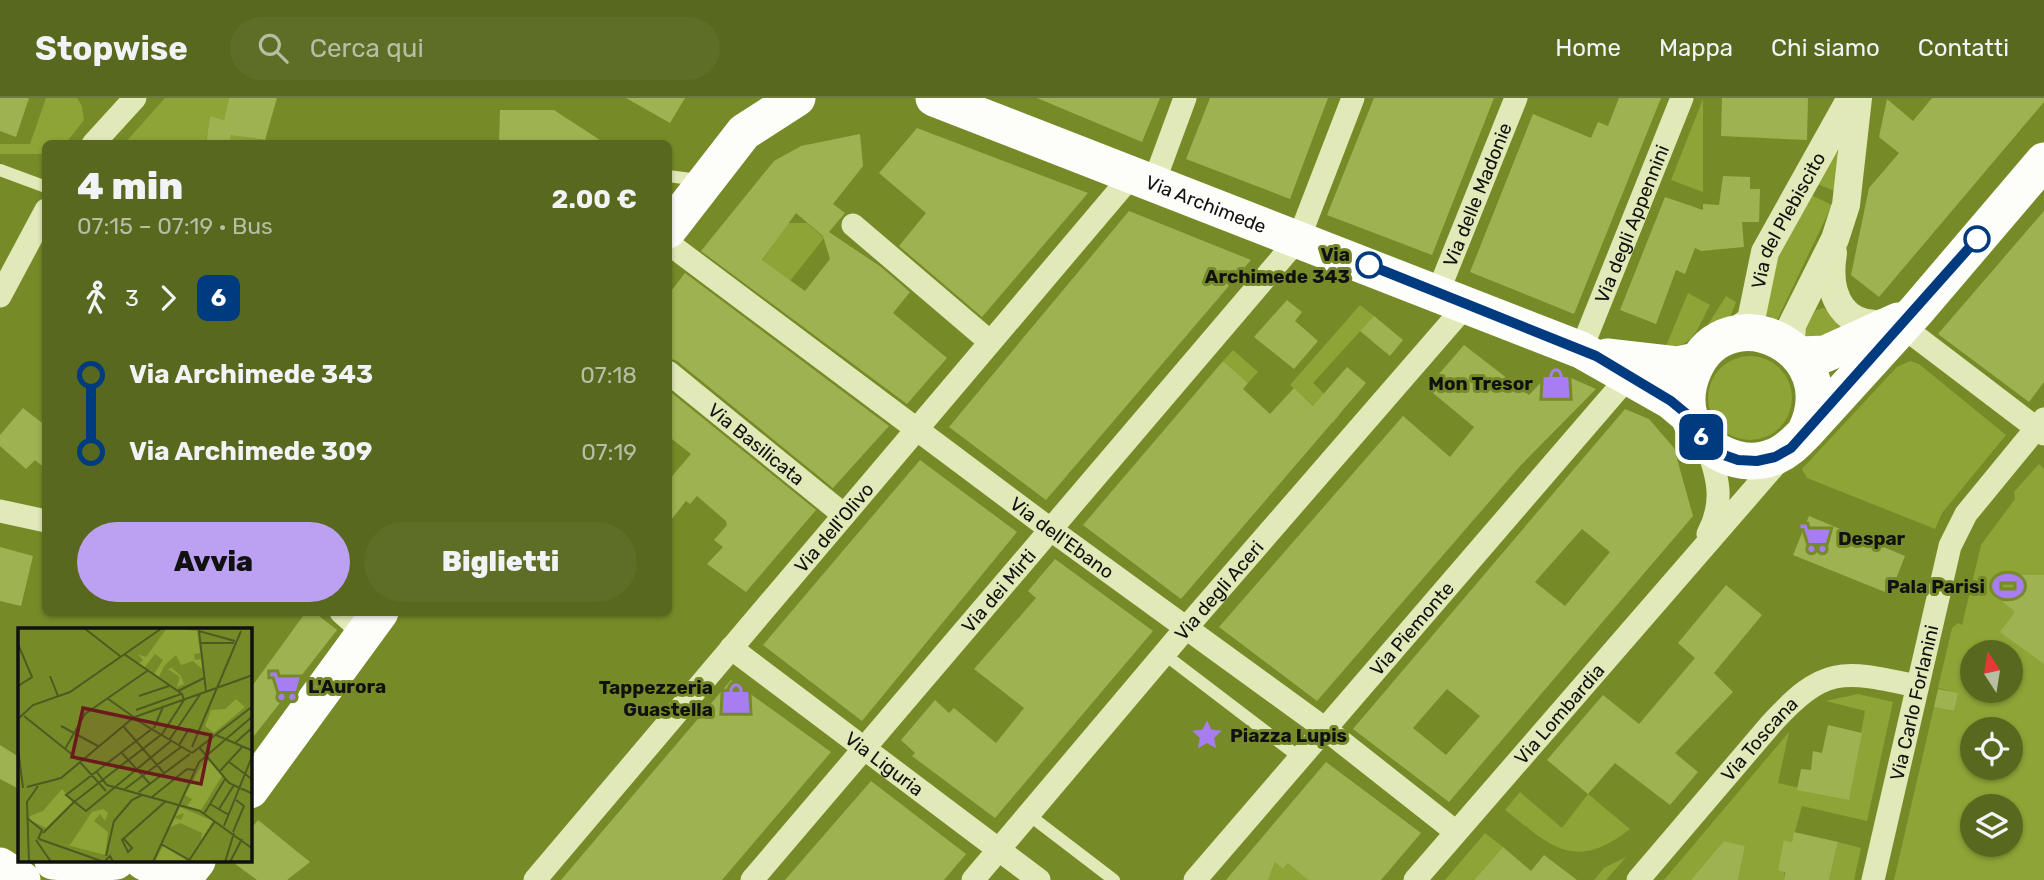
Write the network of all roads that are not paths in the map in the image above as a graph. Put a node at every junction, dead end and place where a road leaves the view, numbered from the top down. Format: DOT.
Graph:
graph roads {
  1 [pos="135,98"];
  2 [pos="779,98"];
  3 [pos="797,98"];
  4 [pos="934,98"];
  5 [pos="1185,98"];
  6 [pos="1353,98"];
  7 [pos="1516,98"];
  8 [pos="1682,98"];
  9 [pos="1851,98"];
  10 [pos="1858,98"];
  11 [pos="744,132"];
  12 [pos="97,140"];
  13 [pos="2044,161"];
  14 [pos="0,170"];
  15 [pos="672,177"];
  16 [pos="1143,178"];
  17 [pos="706,181"];
  18 [pos="42,186"];
  19 [pos="42,217"];
  20 [pos="672,225"];
  21 [pos="853,225"];
  22 [pos="1299,238"];
  23 [pos="1835,239"];
  24 [pos="672,246"];
  25 [pos="0,296"];
  26 [pos="1453,298"];
  27 [pos="1908,318"];
  28 [pos="989,341"];
  29 [pos="1711,350"];
  30 [pos="1588,353"];
  31 [pos="1797,353"];
  32 [pos="672,375"];
  33 [pos="1629,376"];
  34 [pos="2042,427"];
  35 [pos="916,428"];
  36 [pos="1698,430"];
  37 [pos="1798,440"];
  38 [pos="0,511"];
  39 [pos="844,514"];
  40 [pos="42,520"];
  41 [pos="1051,529"];
  42 [pos="1702,546"];
  43 [pos="361,619"];
  44 [pos="1186,628"];
  45 [pos="731,648"];
  46 [pos="1164,654"];
  47 [pos="1917,686"];
  48 [pos="1324,728"];
  49 [pos="865,747"];
  50 [pos="1299,757"];
  51 [pos="252,787"];
  52 [pos="1029,815"];
  53 [pos="1456,832"];
  54 [pos="0,849"];
  55 [pos="999,850"];
  56 [pos="18,853"];
  57 [pos="64,862"];
  58 [pos="108,862"];
  59 [pos="117,862"];
  60 [pos="145,862"];
  61 [pos="196,862"];
  62 [pos="0,866"];
  63 [pos="22,880"];
  64 [pos="100,880"];
  65 [pos="162,880"];
  66 [pos="182,880"];
  67 [pos="535,880"];
  68 [pos="752,880"];
  69 [pos="973,880"];
  70 [pos="1039,880"];
  71 [pos="1114,880"];
  72 [pos="1195,880"];
  73 [pos="1415,880"];
  74 [pos="1638,880"];
  75 [pos="1873,880"];
  1 -- 12 [label="street"];
  2 -- 11 [label="street"];
  3 -- 11 [label="main road"];
  4 -- 16 [label="main road, Via Archimede"];
  5 -- 16 [label="street"];
  6 -- 22 [label="street, Via dei Mirti"];
  7 -- 26 [label="street, Via delle Madonie"];
  8 -- 30 [label="street, Via degli Appennini"];
  9 -- 29 [label="street, Via del Plebiscito"];
  10 -- 23 [label="street, Via del Plebiscito"];
  11 -- 17 [label="main road"];
  13 -- 27 [label="main road"];
  14 -- 18 [label="lane"];
  15 -- 17 [label="lane"];
  16 -- 22 [label="main road, Via Archimede"];
  16 -- 28 [label="street, Via dell'Olivo"];
  17 -- 20 [label="main road"];
  19 -- 25 [label="street"];
  21 -- 28 [label="street"];
  22 -- 26 [label="main road, Via Archimede"];
  22 -- 41 [label="street, Via dei Mirti"];
  23 -- 27 [label="street"];
  23 -- 31 [label="street, Via del Plebiscito"];
  24 -- 35 [label="street, Via dell'Ebano"];
  26 -- 30 [label="main road, Via Archimede"];
  26 -- 44 [label="street, Via degli Aceri"];
  27 -- 31 [label="main road"];
  27 -- 34 [label="street"];
  27 -- 37 [label="main road"];
  28 -- 35 [label="street, Via dell'Olivo"];
  29 -- 30 [label="main road"];
  29 -- 31 [label="main road"];
  29 -- 36 [label="main road"];
  30 -- 33 [label="main road"];
  31 -- 37 [label="main road"];
  32 -- 39 [label="street, Via Basilicata"];
  33 -- 36 [label="main road"];
  33 -- 48 [label="street, Via Piemonte"];
  34 -- 47 [label="street, Via Carlo Forlanini"];
  35 -- 39 [label="street, Via dell'Olivo"];
  35 -- 41 [label="street, Via dell'Ebano"];
  36 -- 37 [label="main road"];
  36 -- 42 [label="street"];
  37 -- 42 [label="street, Via Lombardia"];
  38 -- 40 [label="street"];
  39 -- 45 [label="street, Via dell'Olivo"];
  41 -- 44 [label="street, Via dell'Ebano"];
  41 -- 49 [label="street, Via dei Mirti"];
  42 -- 53 [label="street, Via Lombardia"];
  43 -- 51 [label="main road"];
  44 -- 46 [label="street, Via degli Aceri"];
  44 -- 48 [label="street, Via dell'Ebano"];
  45 -- 49 [label="street, Via Liguria"];
  45 -- 67 [label="street, Via dell'Olivo"];
  46 -- 50 [label="lane"];
  46 -- 52 [label="street, Via degli Aceri"];
  47 -- 74 [label="street, Via Toscana"];
  47 -- 75 [label="street, Via Carlo Forlanini"];
  48 -- 50 [label="street, Via Piemonte"];
  48 -- 53 [label="street, Via dell'Ebano"];
  49 -- 55 [label="street, Via Liguria"];
  49 -- 68 [label="street, Via dei Mirti"];
  50 -- 72 [label="street, Via Piemonte"];
  52 -- 55 [label="street, Via degli Aceri"];
  52 -- 71 [label="lane"];
  53 -- 73 [label="street, Via Lombardia"];
  54 -- 56 [label="main road"];
  55 -- 69 [label="street, Via degli Aceri"];
  55 -- 70 [label="street, Via Liguria"];
  57 -- 58 [label="main road"];
  59 -- 64 [label="main road"];
  60 -- 65 [label="main road"];
  61 -- 66 [label="main road"];
  62 -- 63 [label="main road"];
}
